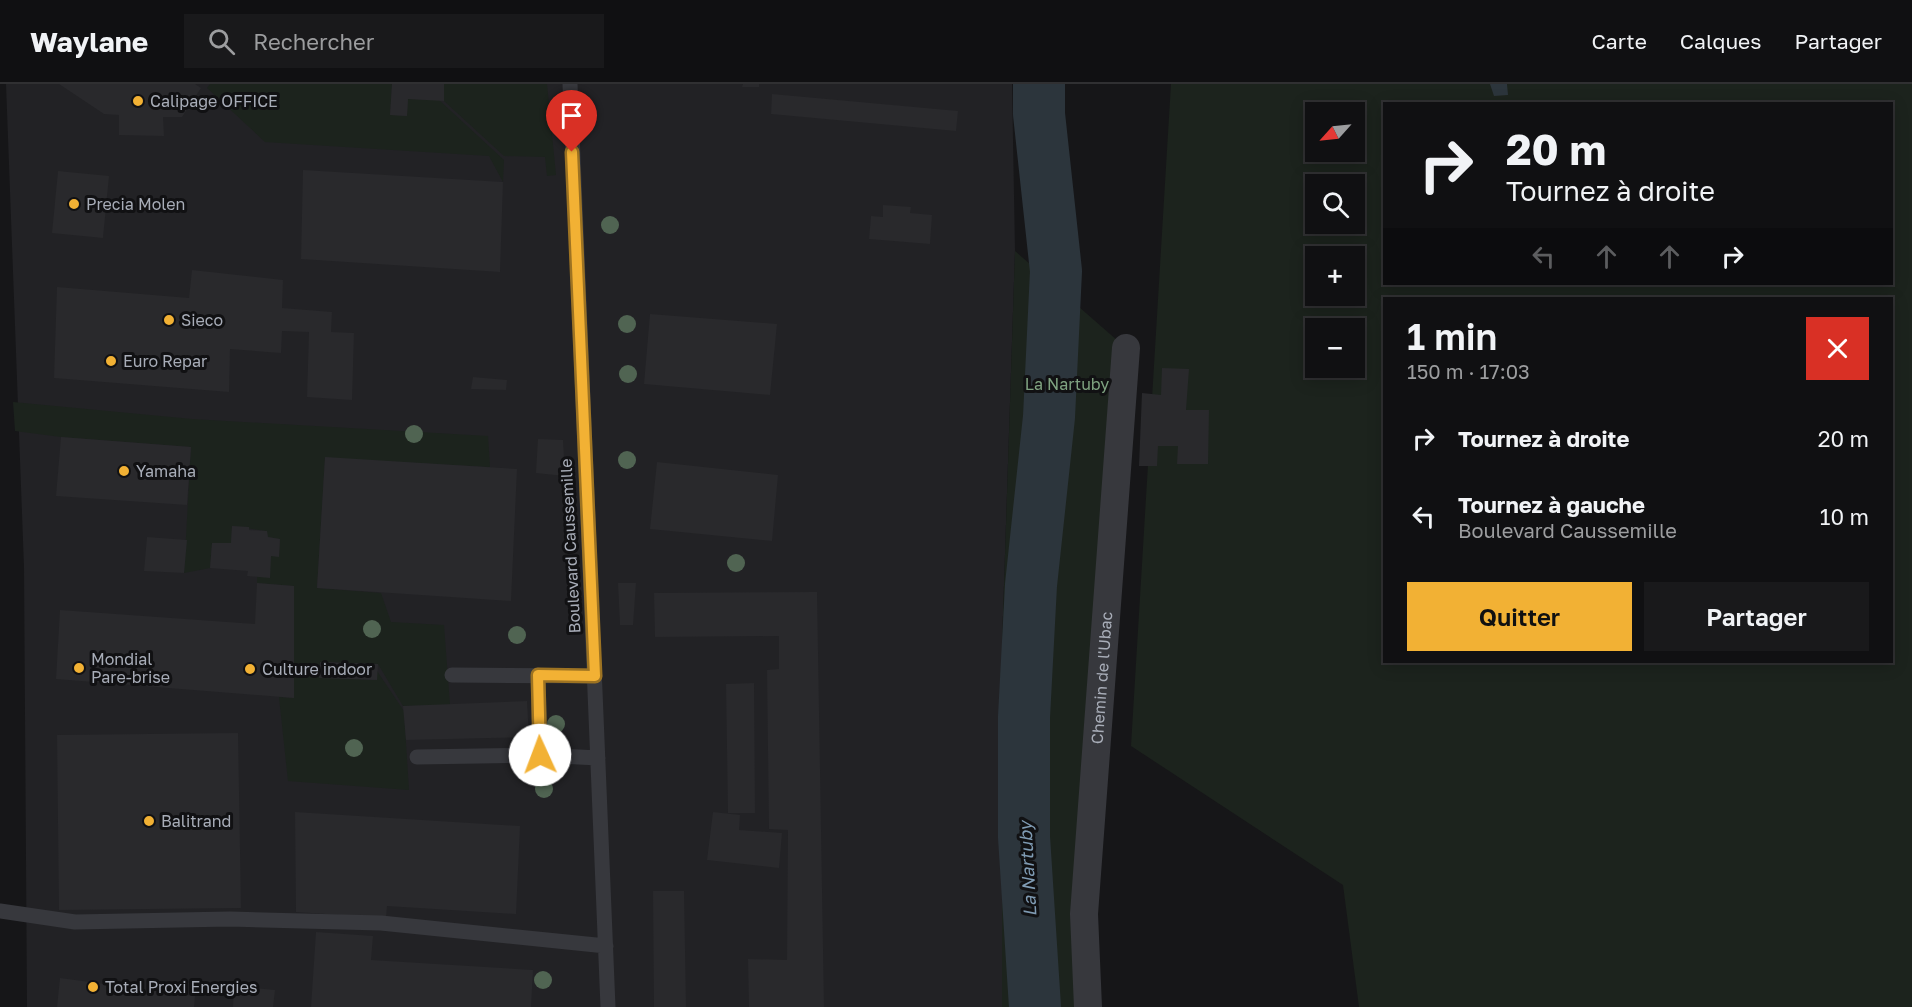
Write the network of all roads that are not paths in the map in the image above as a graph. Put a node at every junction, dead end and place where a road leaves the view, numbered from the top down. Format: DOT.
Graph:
graph roads {
  1 [pos="570,84"];
  2 [pos="1126,348"];
  3 [pos="452,675"];
  4 [pos="538,675"];
  5 [pos="595,676"];
  6 [pos="540,755"];
  7 [pos="417,758"];
  8 [pos="598,758"];
  9 [pos="0,910"];
  10 [pos="606,946"];
  11 [pos="608,1007"];
  12 [pos="1088,1007"];
  1 -- 5 [label="lane, Boulevard Caussemille"];
  2 -- 12 [label="street, Chemin de l'Ubac"];
  3 -- 4 [label="lane"];
  4 -- 5 [label="lane"];
  4 -- 6 [label="lane"];
  5 -- 8 [label="lane, Boulevard Caussemille"];
  6 -- 7 [label="lane"];
  6 -- 8 [label="lane"];
  8 -- 10 [label="lane, Boulevard Caussemille"];
  9 -- 10 [label="lane"];
  10 -- 11 [label="lane, Boulevard Caussemille"];
}
